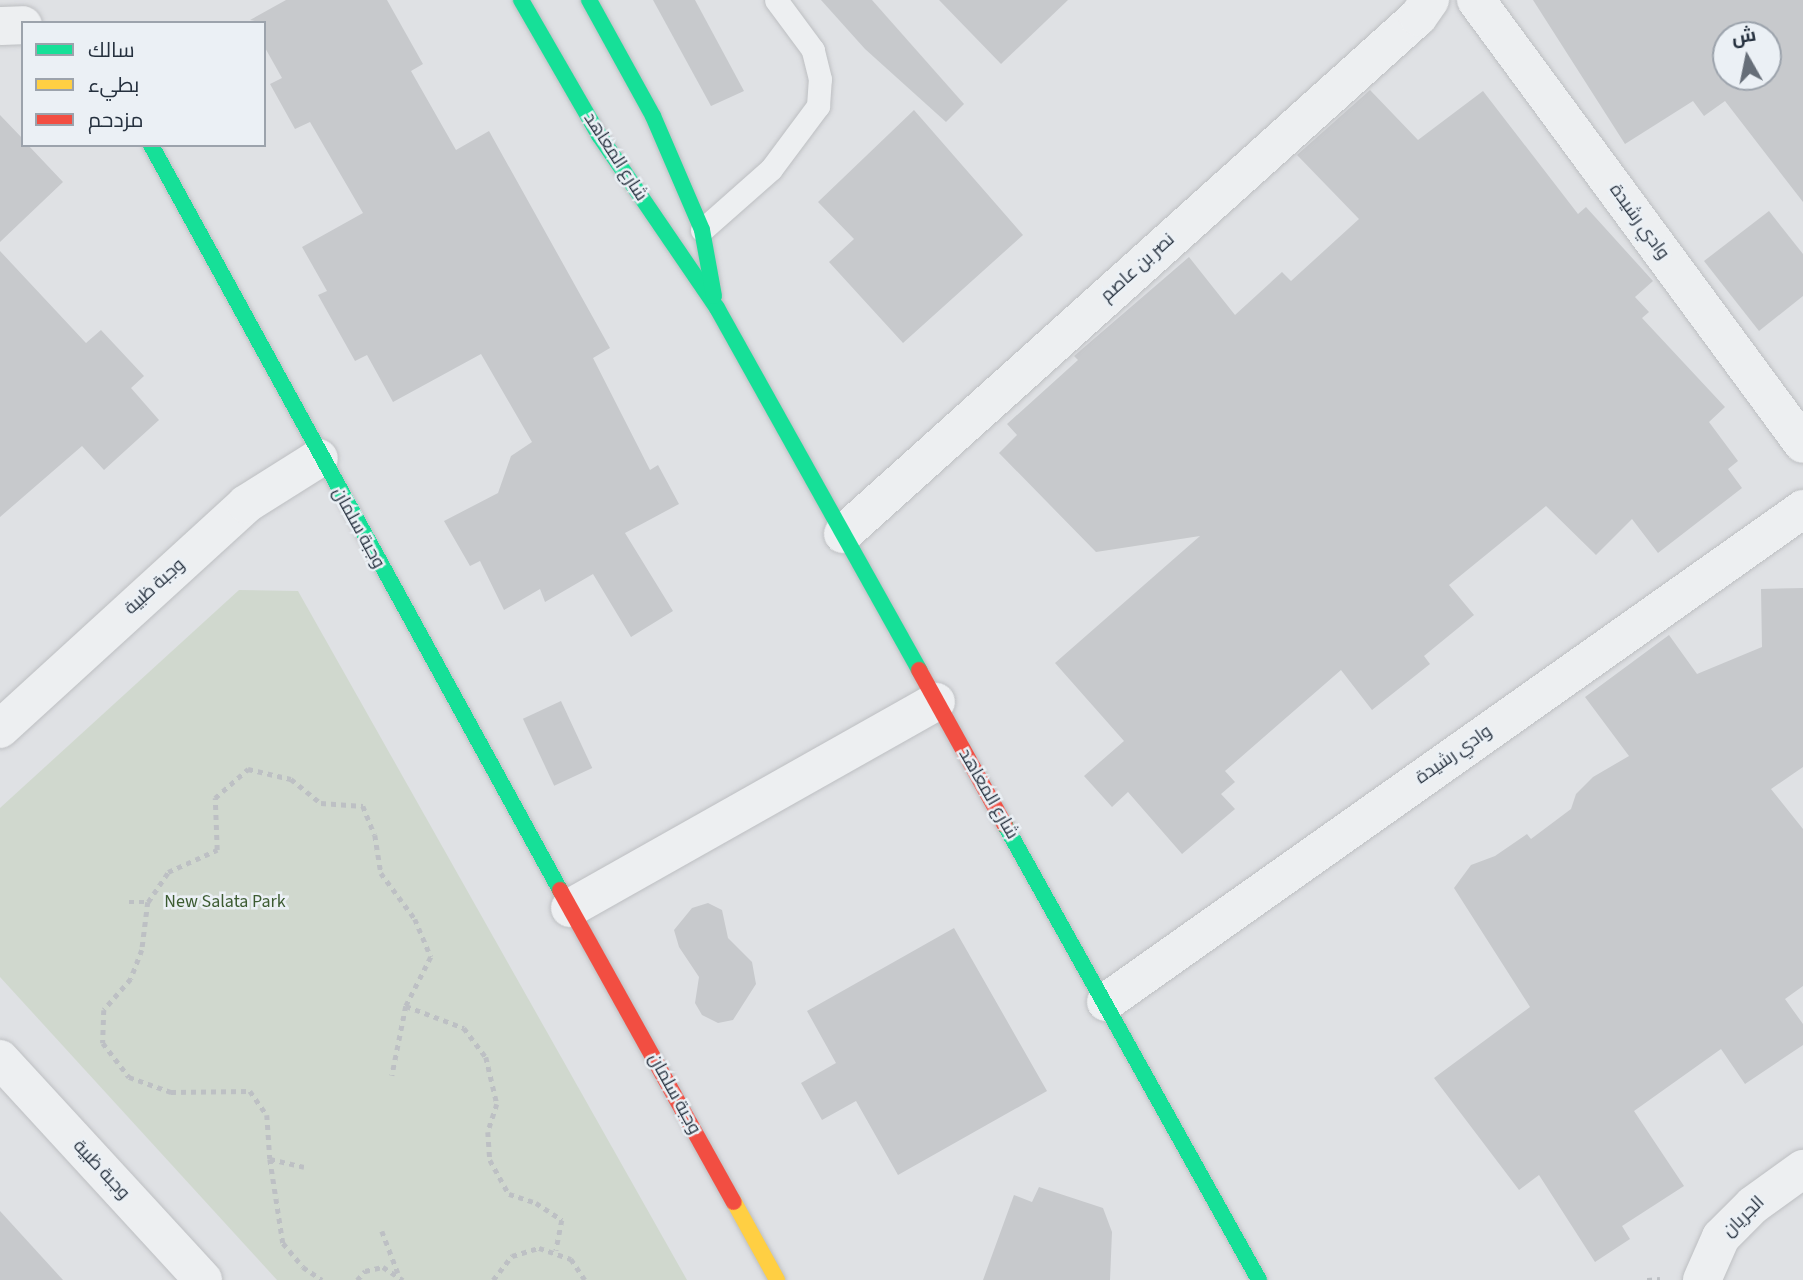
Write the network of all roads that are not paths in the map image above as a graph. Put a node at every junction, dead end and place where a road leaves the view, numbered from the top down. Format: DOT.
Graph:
graph roads {
  1 [pos="521,0"];
  2 [pos="589,0"];
  3 [pos="776,0"];
  4 [pos="1430,0"];
  5 [pos="1476,0"];
  6 [pos="21,25"];
  7 [pos="0,26"];
  8 [pos="152,147"];
  9 [pos="702,230"];
  10 [pos="717,308"];
  11 [pos="1803,444"];
  12 [pos="319,458"];
  13 [pos="1803,509"];
  14 [pos="842,534"];
  15 [pos="936,702"];
  16 [pos="0,729"];
  17 [pos="570,908"];
  18 [pos="1106,1002"];
  19 [pos="0,1059"];
  20 [pos="1803,1169"];
  21 [pos="202,1280"];
  22 [pos="778,1280"];
  23 [pos="1259,1280"];
  24 [pos="1702,1280"];
  1 -- 10 [label="street, شارع المعاهد"];
  2 -- 9 [label="street, شارع المعاهد"];
  3 -- 9 [label="lane"];
  4 -- 14 [label="street, نصر بن عاصم"];
  5 -- 11 [label="street, وادي رشيدة"];
  6 -- 7 [label="street"];
  8 -- 12 [label="street, وجبة سلمان"];
  9 -- 10 [label="street, شارع المعاهد"];
  10 -- 14 [label="street, شارع المعاهد"];
  12 -- 16 [label="street, وجبة ظبية"];
  12 -- 17 [label="street, وجبة سلمان"];
  13 -- 18 [label="street, وادي رشيدة"];
  14 -- 15 [label="street, شارع المعاهد"];
  15 -- 17 [label="street"];
  15 -- 18 [label="street, شارع المعاهد"];
  17 -- 22 [label="street, وجبة سلمان"];
  18 -- 23 [label="street, شارع المعاهد"];
  19 -- 21 [label="street, وجبة ظبية"];
  20 -- 24 [label="street, الجريان"];
}
